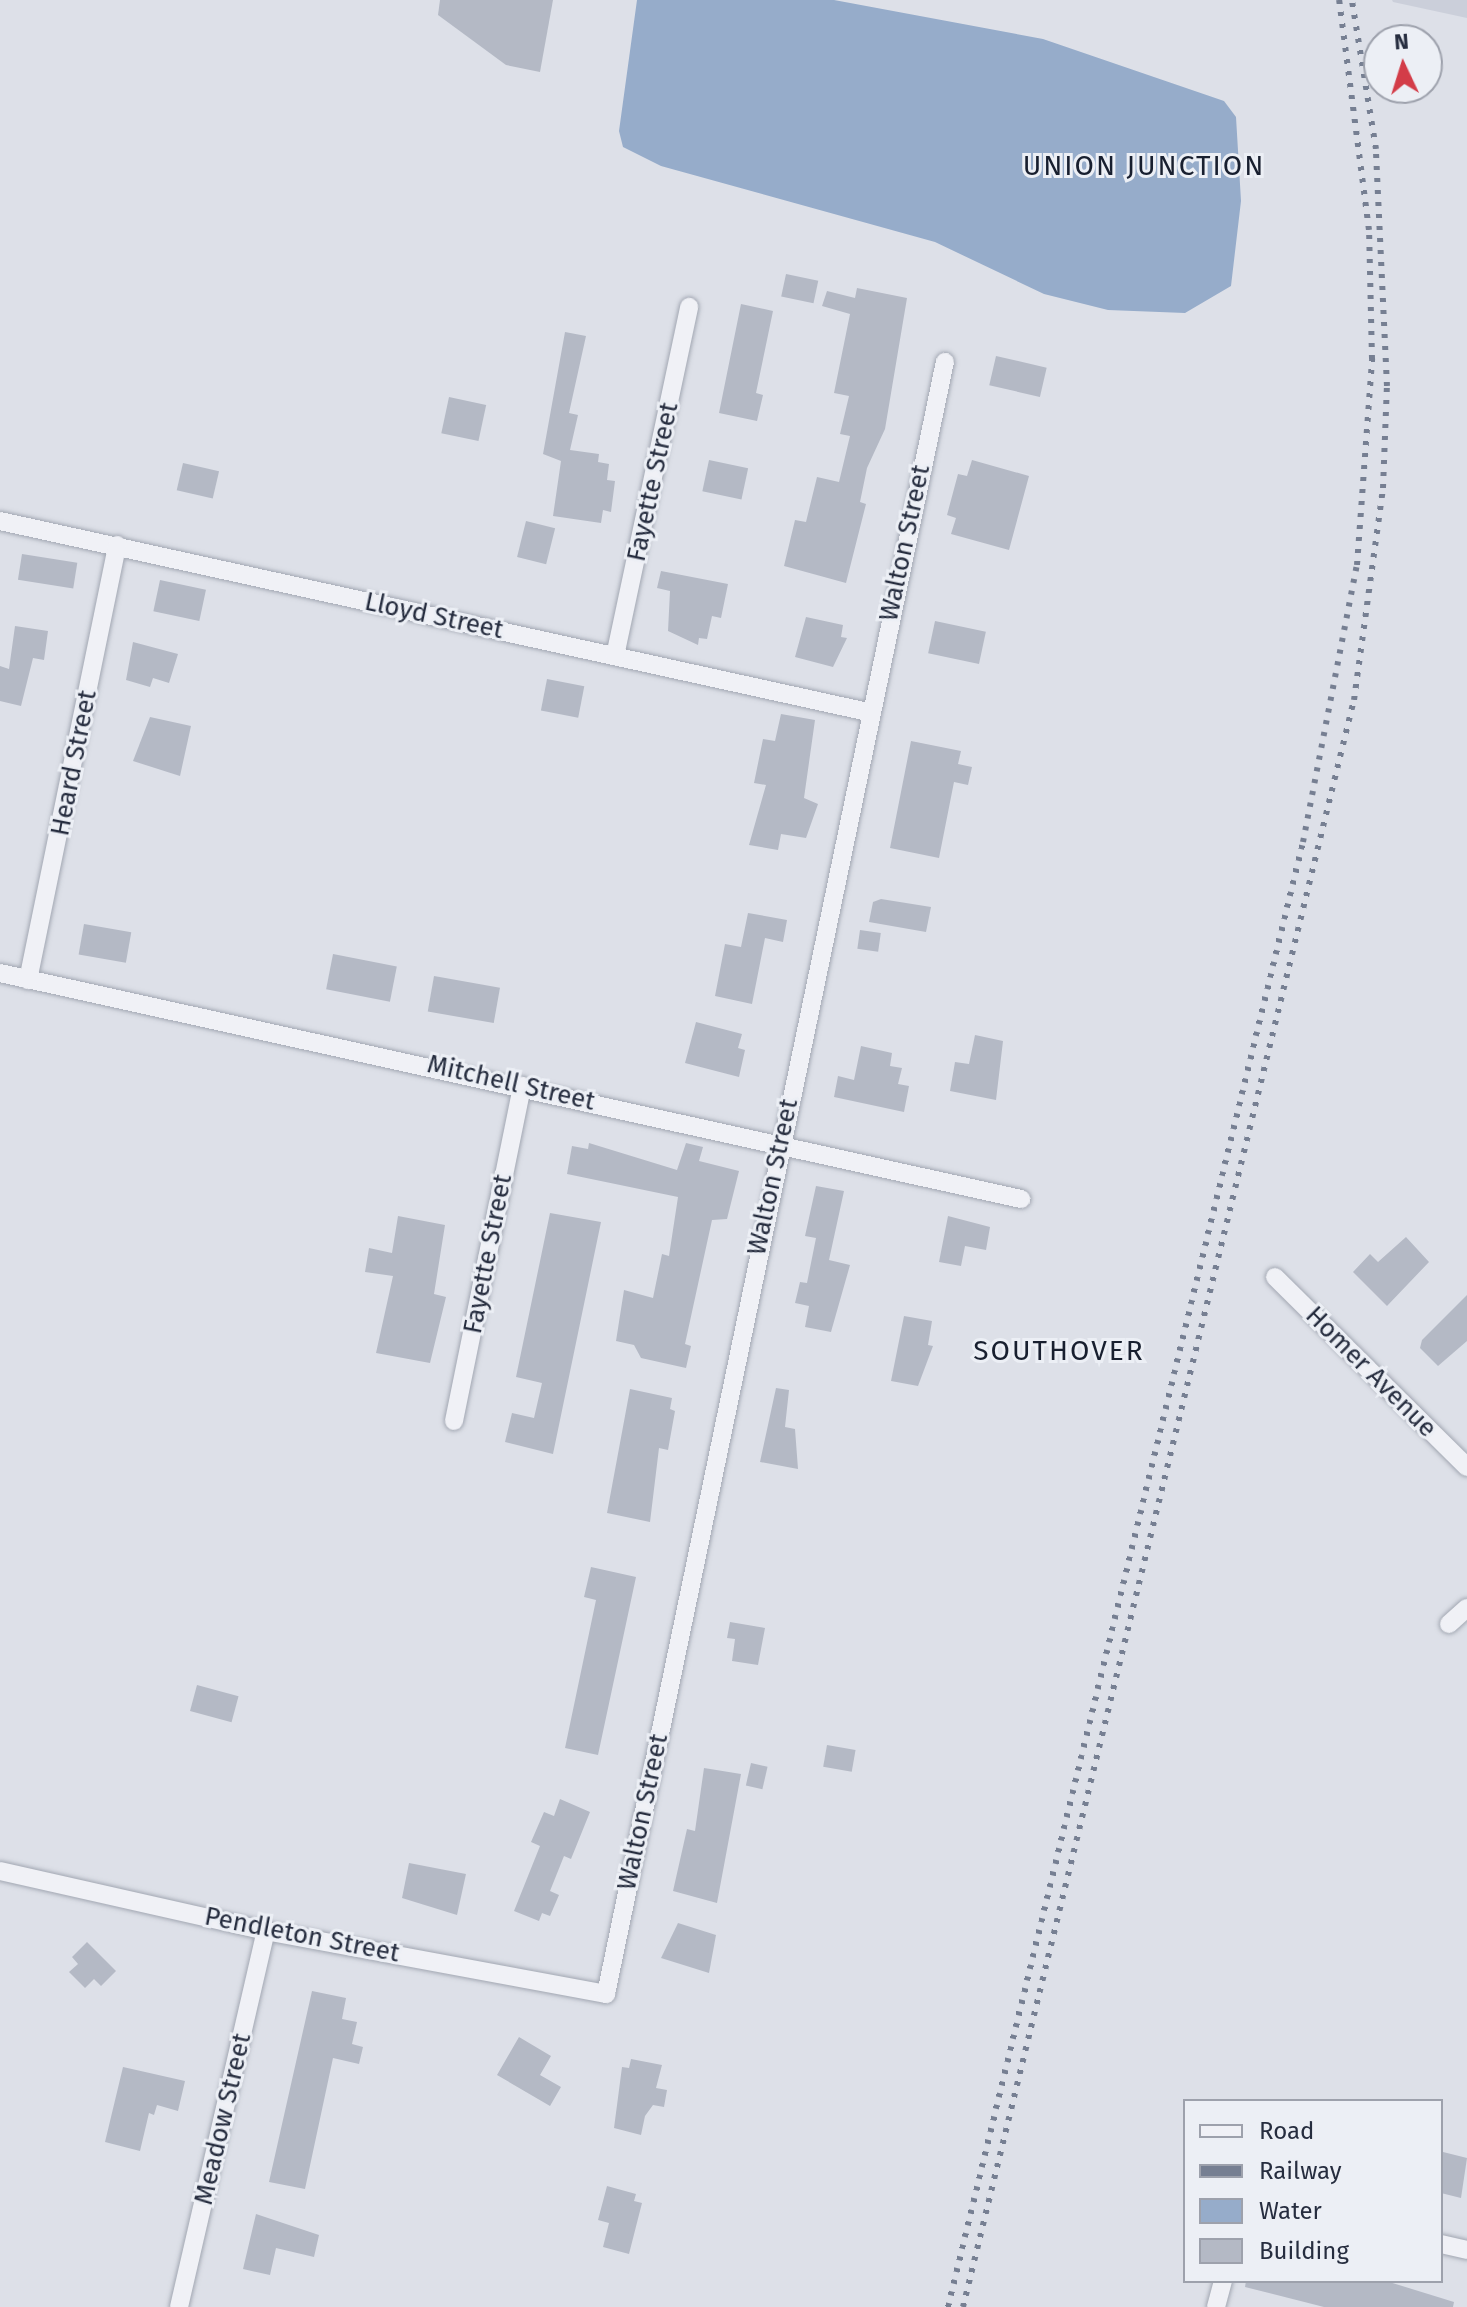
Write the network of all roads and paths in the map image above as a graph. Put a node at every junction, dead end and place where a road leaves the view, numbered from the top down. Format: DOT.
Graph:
graph roads {
  1 [pos="689,307"];
  2 [pos="945,362"];
  3 [pos="0,521"];
  4 [pos="117,545"];
  5 [pos="615,656"];
  6 [pos="868,712"];
  7 [pos="0,973"];
  8 [pos="28,980"];
  9 [pos="522,1086"];
  10 [pos="781,1143"];
  11 [pos="1021,1199"];
  12 [pos="1275,1277"];
  13 [pos="454,1421"];
  14 [pos="1467,1467"];
  15 [pos="1467,1608"];
  16 [pos="1449,1624"];
  17 [pos="0,1871"];
  18 [pos="266,1931"];
  19 [pos="606,1994"];
  20 [pos="1443,2244"];
  21 [pos="1467,2250"];
  22 [pos="1222,2283"];
  23 [pos="179,2307"];
  24 [pos="1216,2307"];
  1 -- 5 [label="street, Fayette Street"];
  2 -- 6 [label="street, Walton Street"];
  3 -- 4 [label="street, Lloyd Street"];
  4 -- 5 [label="street, Lloyd Street"];
  4 -- 8 [label="street, Heard Street"];
  5 -- 6 [label="street, Lloyd Street"];
  6 -- 10 [label="street, Walton Street"];
  7 -- 8 [label="street, Mitchell Street"];
  8 -- 9 [label="street, Mitchell Street"];
  9 -- 10 [label="street, Mitchell Street"];
  9 -- 13 [label="street, Fayette Street"];
  10 -- 11 [label="street, Mitchell Street"];
  10 -- 19 [label="street, Walton Street"];
  12 -- 14 [label="street, Homer Avenue"];
  15 -- 16 [label="street"];
  17 -- 18 [label="street, Pendleton Street"];
  18 -- 19 [label="street, Pendleton Street"];
  18 -- 23 [label="street, Meadow Street"];
  20 -- 21 [label="street"];
  22 -- 24 [label="street"];
}
